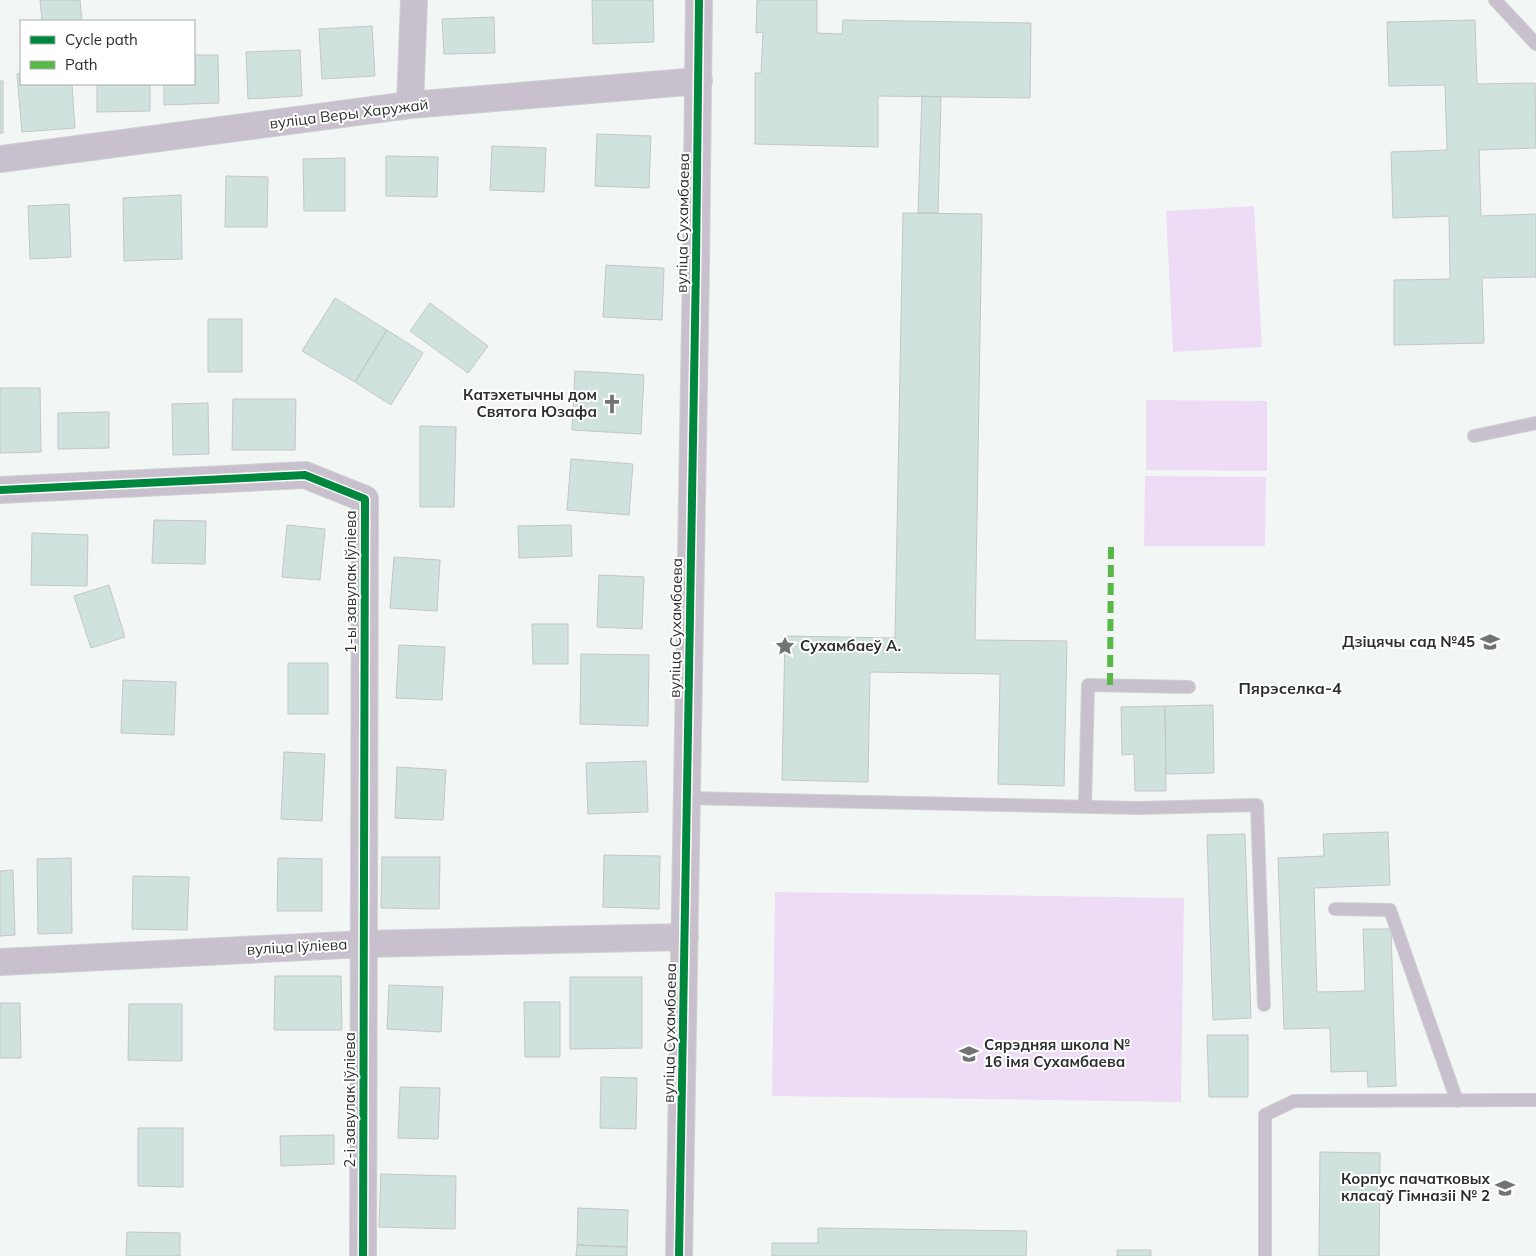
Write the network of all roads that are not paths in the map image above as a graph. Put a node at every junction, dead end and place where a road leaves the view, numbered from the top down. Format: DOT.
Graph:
graph roads {
  1 [pos="414,0"];
  2 [pos="699,0"];
  3 [pos="1496,0"];
  4 [pos="1536,44"];
  5 [pos="699,81"];
  6 [pos="410,105"];
  7 [pos="0,159"];
  8 [pos="1536,423"];
  9 [pos="1474,436"];
  10 [pos="0,490"];
  11 [pos="1189,687"];
  12 [pos="687,798"];
  13 [pos="1085,806"];
  14 [pos="1335,910"];
  15 [pos="685,936"];
  16 [pos="365,944"];
  17 [pos="0,962"];
  18 [pos="1264,1005"];
  19 [pos="1536,1100"];
  20 [pos="1457,1101"];
  21 [pos="363,1256"];
  22 [pos="678,1256"];
  23 [pos="1265,1256"];
  1 -- 6 [label="street"];
  2 -- 5 [label="street, вуліца Сухамбаева"];
  3 -- 4 [label="lane"];
  5 -- 6 [label="street, вуліца Веры Харужай"];
  5 -- 12 [label="street, вуліца Сухамбаева"];
  6 -- 7 [label="street, вуліца Веры Харужай"];
  8 -- 9 [label="lane"];
  10 -- 16 [label="street, 1-ы завулак Іўліева"];
  11 -- 13 [label="lane"];
  12 -- 13 [label="lane"];
  12 -- 15 [label="street, вуліца Сухамбаева"];
  13 -- 18 [label="lane"];
  14 -- 20 [label="lane"];
  15 -- 16 [label="street, вуліца Іўліева"];
  15 -- 22 [label="street, вуліца Сухамбаева"];
  16 -- 17 [label="street, вуліца Іўліева"];
  16 -- 21 [label="street, 2-і завулак Іўліева"];
  19 -- 20 [label="lane"];
  20 -- 23 [label="lane"];
}
